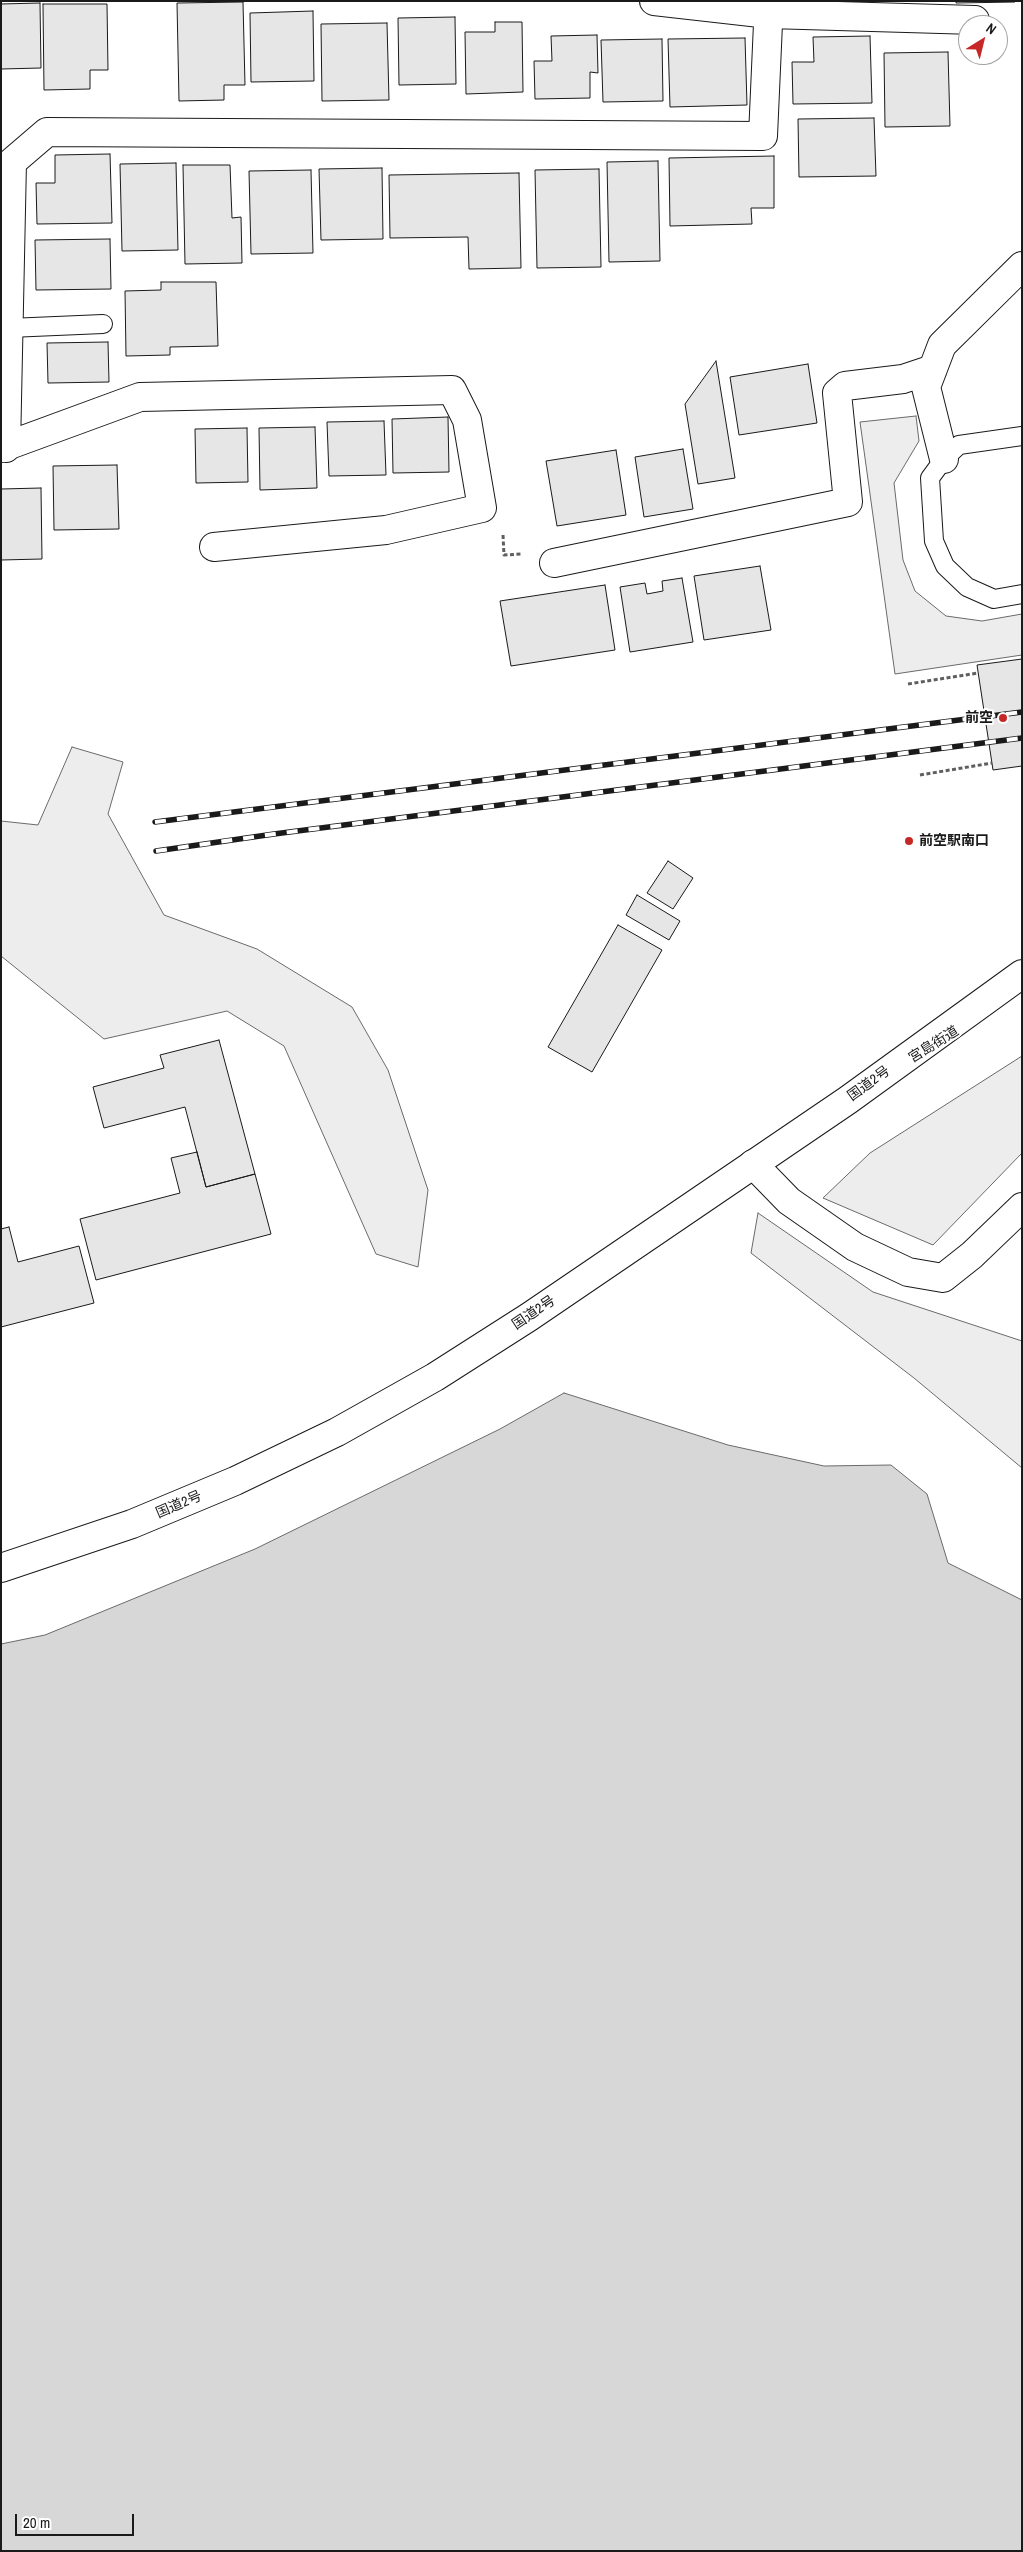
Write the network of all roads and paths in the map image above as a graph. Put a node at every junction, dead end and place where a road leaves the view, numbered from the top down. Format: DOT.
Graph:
graph roads {
  1 [pos="654,1"];
  2 [pos="769,8"];
  3 [pos="958,19"];
  4 [pos="1022,266"];
  5 [pos="103,324"];
  6 [pos="9,328"];
  7 [pos="933,369"];
  8 [pos="1022,436"];
  9 [pos="4,448"];
  10 [pos="944,459"];
  11 [pos="502,531"];
  12 [pos="214,546"];
  13 [pos="523,554"];
  14 [pos="554,563"];
  15 [pos="1022,594"];
  16 [pos="978,673"];
  17 [pos="908,684"];
  18 [pos="992,764"];
  19 [pos="920,774"];
  20 [pos="1022,974"];
  21 [pos="1022,993"];
  22 [pos="848,1100"];
  23 [pos="753,1164"];
  24 [pos="1022,1207"];
  25 [pos="1,1568"];
  1 -- 2 [label="main road"];
  2 -- 3 [label="main road"];
  2 -- 6 [label="main road"];
  4 -- 7 [label="main road"];
  5 -- 6 [label="lane"];
  6 -- 9 [label="main road"];
  7 -- 10 [label="main road"];
  7 -- 14 [label="main road"];
  8 -- 10 [label="lane"];
  9 -- 12 [label="main road"];
  10 -- 15 [label="lane"];
  11 -- 13 [label="path"];
  16 -- 17 [label="path"];
  18 -- 19 [label="path"];
  20 -- 22 [label="main road, 国道2号"];
  21 -- 22 [label="main road, 宮島街道"];
  22 -- 23 [label="main road, 国道2号"];
  23 -- 24 [label="main road"];
  23 -- 25 [label="main road, 国道2号"];
}
